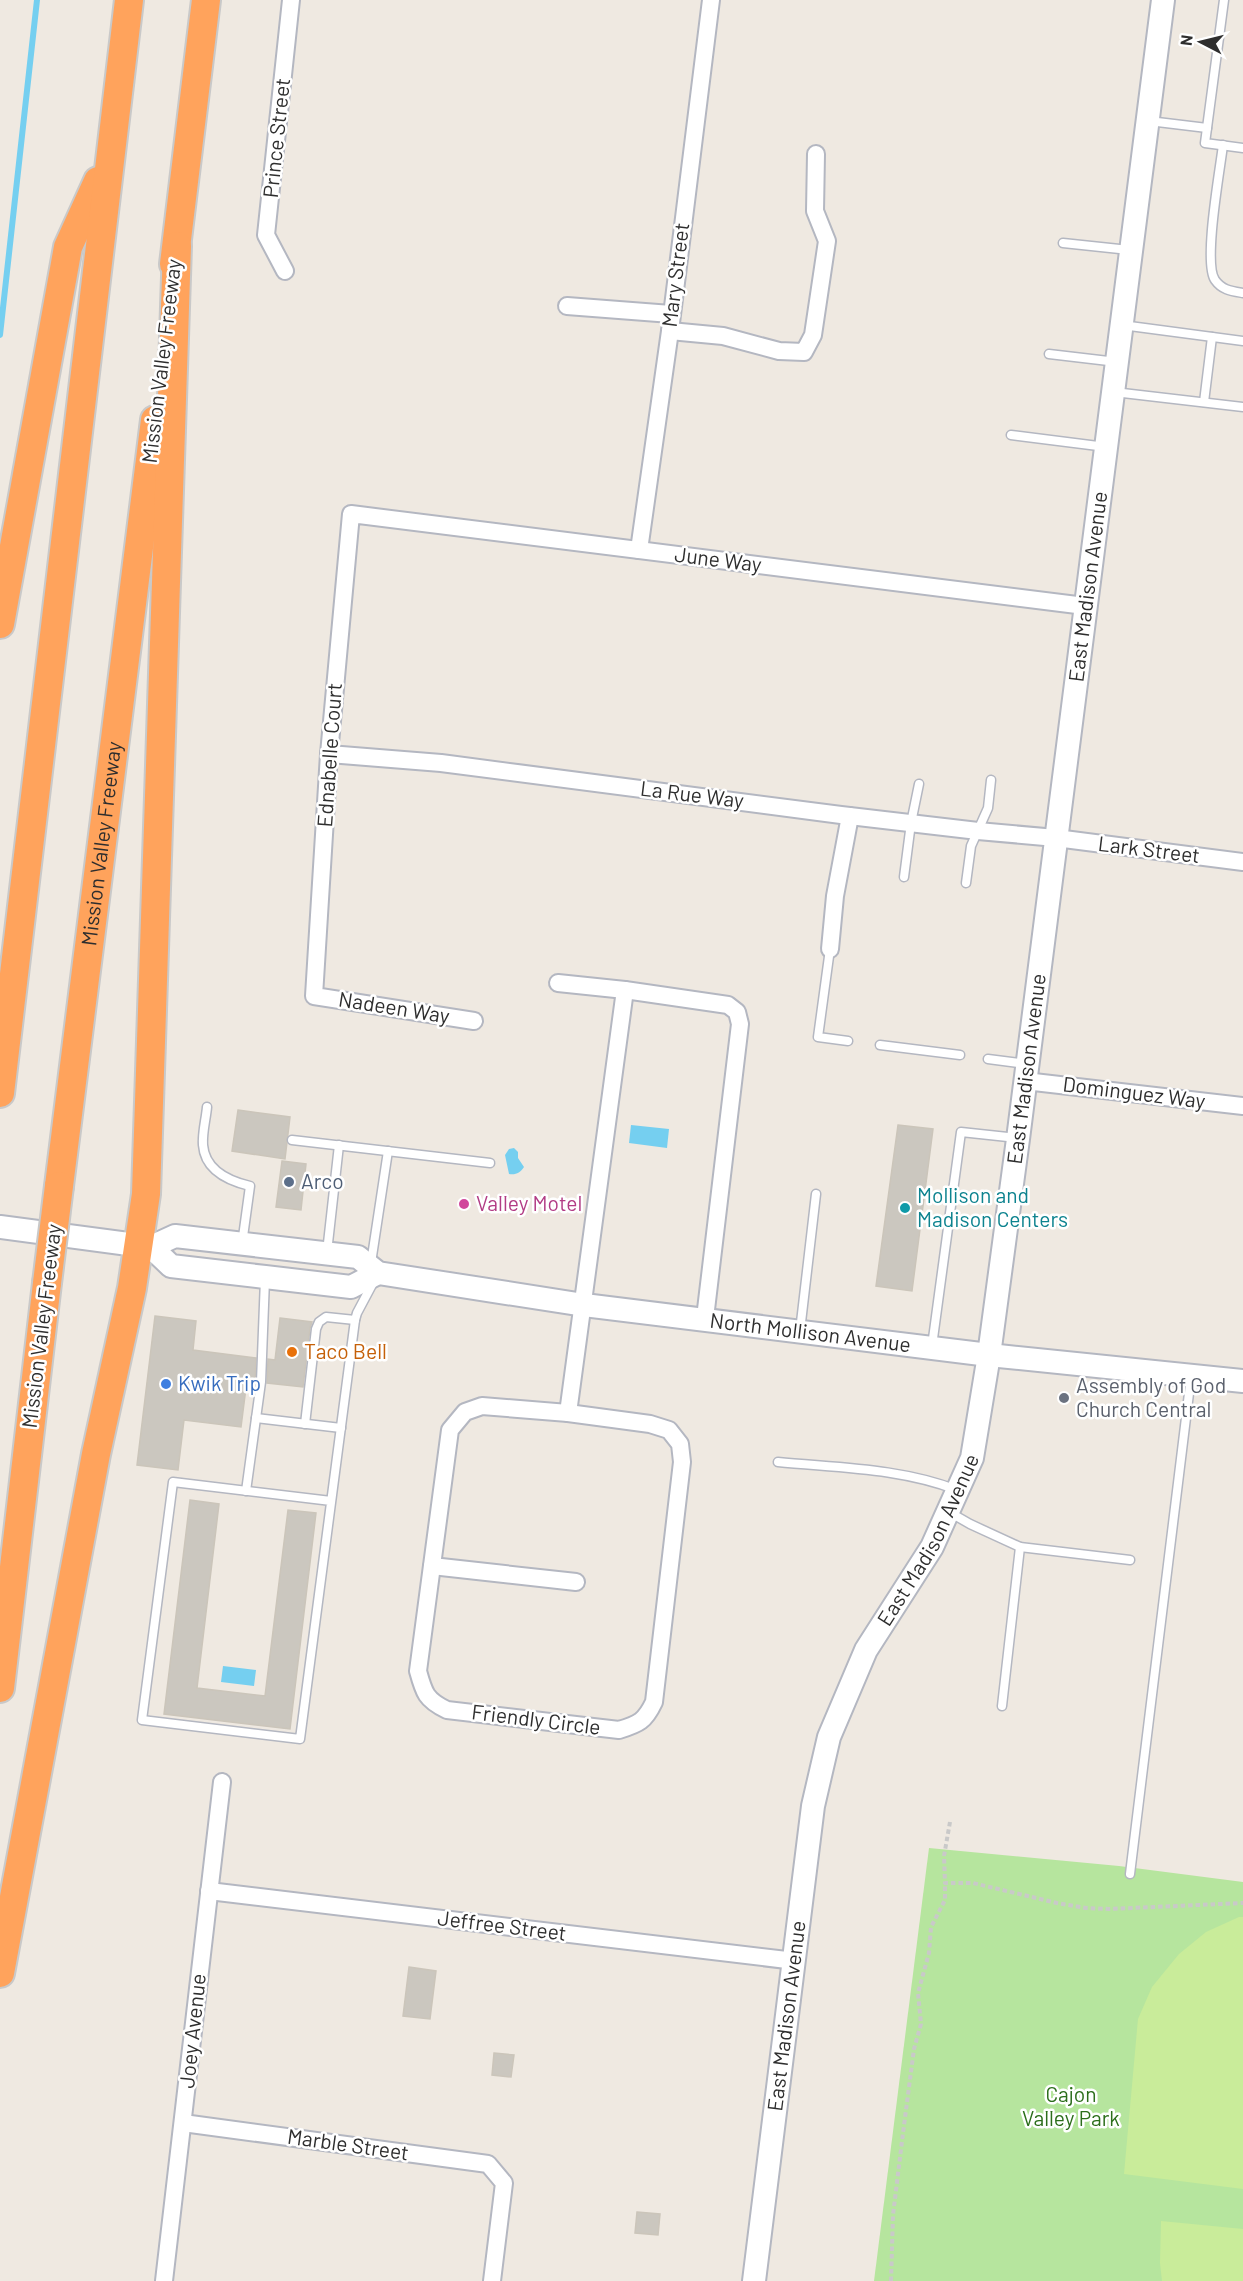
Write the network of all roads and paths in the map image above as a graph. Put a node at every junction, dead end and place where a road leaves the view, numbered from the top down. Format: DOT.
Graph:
graph roads {
  1 [pos="129,0"];
  2 [pos="206,0"];
  3 [pos="291,0"];
  4 [pos="711,0"];
  5 [pos="1163,0"];
  6 [pos="1224,0"];
  7 [pos="1149,121"];
  8 [pos="1208,128"];
  9 [pos="1223,145"];
  10 [pos="1243,148"];
  11 [pos="110,154"];
  12 [pos="816,154"];
  13 [pos="1063,243"];
  14 [pos="177,246"];
  15 [pos="1132,250"];
  16 [pos="285,271"];
  17 [pos="1243,293"];
  18 [pos="567,306"];
  19 [pos="670,323"];
  20 [pos="1122,326"];
  21 [pos="1212,337"];
  22 [pos="1243,341"];
  23 [pos="1049,354"];
  24 [pos="1118,362"];
  25 [pos="1113,392"];
  26 [pos="1204,402"];
  27 [pos="1243,407"];
  28 [pos="1011,435"];
  29 [pos="1106,447"];
  30 [pos="351,514"];
  31 [pos="639,550"];
  32 [pos="1085,606"];
  33 [pos="0,624"];
  34 [pos="329,754"];
  35 [pos="992,780"];
  36 [pos="920,784"];
  37 [pos="850,816"];
  38 [pos="911,823"];
  39 [pos="978,831"];
  40 [pos="1056,838"];
  41 [pos="1243,862"];
  42 [pos="904,877"];
  43 [pos="966,883"];
  44 [pos="830,949"];
  45 [pos="558,983"];
  46 [pos="626,990"];
  47 [pos="314,996"];
  48 [pos="474,1021"];
  49 [pos="848,1041"];
  50 [pos="880,1045"];
  51 [pos="960,1056"];
  52 [pos="988,1059"];
  53 [pos="1026,1073"];
  54 [pos="0,1094"];
  55 [pos="1243,1106"];
  56 [pos="207,1107"];
  57 [pos="1018,1138"];
  58 [pos="292,1140"];
  59 [pos="339,1145"];
  60 [pos="388,1151"];
  61 [pos="489,1163"];
  62 [pos="816,1194"];
  63 [pos="0,1227"];
  64 [pos="242,1244"];
  65 [pos="145,1246"];
  66 [pos="327,1254"];
  67 [pos="375,1270"];
  68 [pos="270,1277"];
  69 [pos="584,1305"];
  70 [pos="705,1318"];
  71 [pos="355,1320"];
  72 [pos="800,1331"];
  73 [pos="932,1346"];
  74 [pos="989,1354"];
  75 [pos="1191,1374"];
  76 [pos="1243,1381"];
  77 [pos="568,1413"];
  78 [pos="256,1418"];
  79 [pos="305,1424"];
  80 [pos="341,1428"];
  81 [pos="778,1462"];
  82 [pos="957,1490"];
  83 [pos="246,1491"];
  84 [pos="331,1501"];
  85 [pos="948,1511"];
  86 [pos="1020,1547"];
  87 [pos="1130,1560"];
  88 [pos="432,1566"];
  89 [pos="576,1582"];
  90 [pos="0,1688"];
  91 [pos="1002,1706"];
  92 [pos="222,1782"];
  93 [pos="950,1822"];
  94 [pos="1130,1874"];
  95 [pos="945,1884"];
  96 [pos="209,1891"];
  97 [pos="1243,1902"];
  98 [pos="795,1960"];
  99 [pos="0,1973"];
  100 [pos="183,2123"];
  101 [pos="164,2281"];
  102 [pos="492,2281"];
  103 [pos="754,2281"];
  104 [pos="891,2281"];
  1 -- 11 [label="highway"];
  2 -- 14 [label="highway, Mission Valley Freeway"];
  3 -- 16 [label="street, Prince Street"];
  4 -- 19 [label="street, Mary Street"];
  5 -- 7 [label="street, East Madison Avenue"];
  6 -- 8 [label="lane"];
  7 -- 8 [label="lane"];
  7 -- 15 [label="street, East Madison Avenue"];
  8 -- 9 [label="lane"];
  9 -- 10 [label="lane"];
  9 -- 17 [label="lane"];
  11 -- 33 [label="highway"];
  11 -- 54 [label="highway"];
  12 -- 19 [label="street"];
  13 -- 15 [label="lane"];
  14 -- 65 [label="highway"];
  14 -- 90 [label="highway, Mission Valley Freeway, bridge"];
  15 -- 20 [label="street, East Madison Avenue"];
  18 -- 19 [label="street"];
  19 -- 31 [label="street, Mary Street"];
  20 -- 21 [label="lane"];
  20 -- 24 [label="street, East Madison Avenue"];
  21 -- 22 [label="lane"];
  21 -- 26 [label="lane"];
  23 -- 24 [label="lane"];
  24 -- 25 [label="street, East Madison Avenue"];
  25 -- 26 [label="lane"];
  25 -- 29 [label="street, East Madison Avenue"];
  26 -- 27 [label="lane"];
  28 -- 29 [label="lane"];
  29 -- 32 [label="street, East Madison Avenue"];
  30 -- 31 [label="street, June Way"];
  30 -- 34 [label="street, Ednabelle Court"];
  31 -- 32 [label="street, June Way"];
  32 -- 40 [label="street, East Madison Avenue"];
  34 -- 37 [label="street, La Rue Way"];
  34 -- 47 [label="street, Ednabelle Court"];
  35 -- 39 [label="lane"];
  36 -- 38 [label="lane"];
  37 -- 38 [label="street, La Rue Way"];
  37 -- 44 [label="street"];
  38 -- 39 [label="street, La Rue Way"];
  38 -- 42 [label="lane"];
  39 -- 40 [label="street, La Rue Way"];
  39 -- 43 [label="lane"];
  40 -- 41 [label="street, Lark Street"];
  40 -- 53 [label="street, East Madison Avenue"];
  44 -- 49 [label="lane"];
  45 -- 46 [label="street"];
  46 -- 69 [label="street"];
  46 -- 70 [label="street"];
  47 -- 48 [label="street, Nadeen Way"];
  50 -- 51 [label="lane"];
  52 -- 53 [label="lane"];
  53 -- 55 [label="street, Dominguez Way"];
  53 -- 57 [label="street, East Madison Avenue"];
  56 -- 64 [label="lane"];
  57 -- 73 [label="lane"];
  57 -- 74 [label="street, East Madison Avenue"];
  58 -- 59 [label="lane"];
  59 -- 60 [label="lane"];
  59 -- 66 [label="lane"];
  60 -- 61 [label="lane"];
  60 -- 67 [label="lane"];
  62 -- 72 [label="lane"];
  63 -- 65 [label="street, North Mollison Avenue"];
  64 -- 65 [label="street, North Mollison Avenue"];
  64 -- 66 [label="street, North Mollison Avenue"];
  65 -- 68 [label="street"];
  65 -- 99 [label="highway"];
  66 -- 67 [label="street, North Mollison Avenue"];
  66 -- 68 [label="street"];
  67 -- 68 [label="street"];
  67 -- 69 [label="street, North Mollison Avenue"];
  67 -- 71 [label="lane"];
  68 -- 78 [label="lane"];
  69 -- 70 [label="street, North Mollison Avenue"];
  69 -- 77 [label="street"];
  70 -- 72 [label="street, North Mollison Avenue"];
  71 -- 79 [label="lane"];
  71 -- 80 [label="lane"];
  72 -- 73 [label="street, North Mollison Avenue"];
  73 -- 74 [label="street, North Mollison Avenue"];
  74 -- 75 [label="street, North Mollison Avenue"];
  74 -- 82 [label="street, East Madison Avenue"];
  75 -- 76 [label="street, North Mollison Avenue"];
  75 -- 94 [label="lane"];
  77 -- 88 [label="street, Friendly Circle"];
  77 -- 88 [label="street, Friendly Circle"];
  78 -- 79 [label="lane"];
  78 -- 83 [label="lane"];
  79 -- 80 [label="lane"];
  80 -- 84 [label="lane"];
  81 -- 82 [label="lane"];
  82 -- 85 [label="street, East Madison Avenue"];
  83 -- 84 [label="lane"];
  83 -- 84 [label="lane"];
  85 -- 86 [label="lane"];
  85 -- 98 [label="street, East Madison Avenue"];
  86 -- 87 [label="lane"];
  86 -- 91 [label="lane"];
  88 -- 89 [label="street"];
  92 -- 96 [label="street, Joey Avenue"];
  93 -- 95 [label="path"];
  95 -- 97 [label="path"];
  95 -- 104 [label="path"];
  96 -- 98 [label="street, Jeffree Street"];
  96 -- 100 [label="street, Joey Avenue"];
  98 -- 103 [label="street, East Madison Avenue"];
  100 -- 101 [label="street, Joey Avenue"];
  100 -- 102 [label="street, Marble Street"];
}
